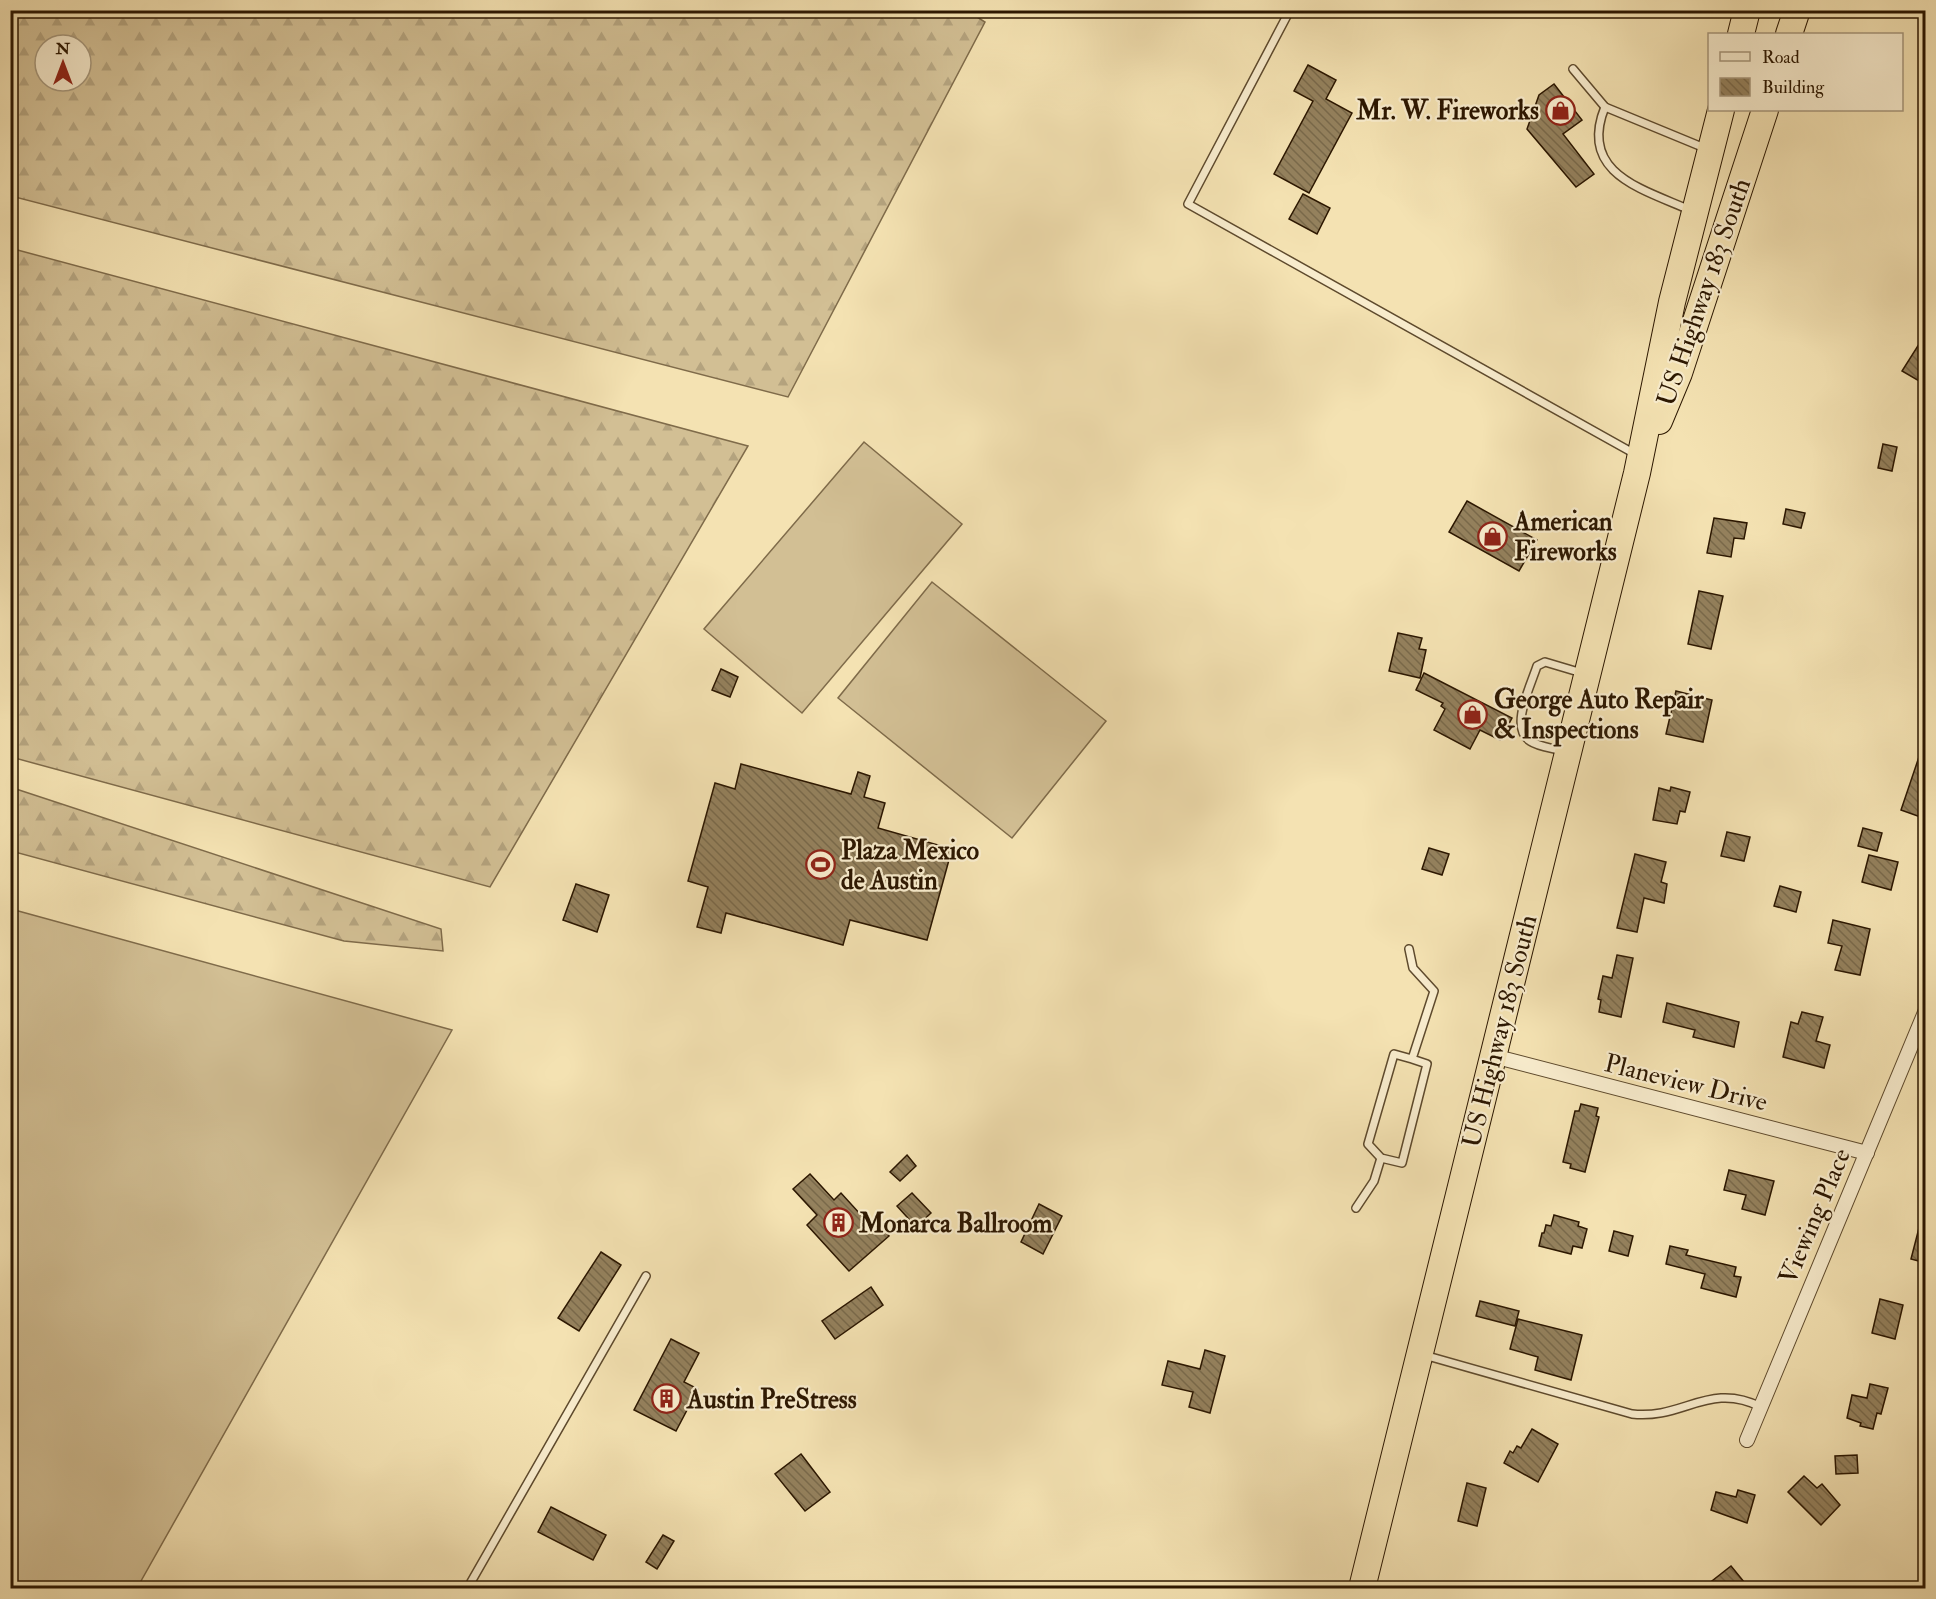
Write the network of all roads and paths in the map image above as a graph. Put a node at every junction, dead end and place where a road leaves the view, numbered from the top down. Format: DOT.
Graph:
graph roads {
  1 [pos="1290,10"];
  2 [pos="1747,10"];
  3 [pos="1797,10"];
  4 [pos="1741,33"];
  5 [pos="1789,33"];
  6 [pos="1573,69"];
  7 [pos="1605,107"];
  8 [pos="1722,111"];
  9 [pos="1765,111"];
  10 [pos="1711,151"];
  11 [pos="1695,212"];
  12 [pos="1638,465"];
  13 [pos="1587,675"];
  14 [pos="1568,753"];
  15 [pos="1409,949"];
  16 [pos="1926,1010"];
  17 [pos="1493,1056"];
  18 [pos="1412,1059"];
  19 [pos="1867,1153"];
  20 [pos="1381,1158"];
  21 [pos="1356,1208"];
  22 [pos="645,1276"];
  23 [pos="1419,1354"];
  24 [pos="1761,1407"];
  25 [pos="1747,1440"];
  26 [pos="472,1588"];
  27 [pos="1362,1588"];
  1 -- 12 [label="lane"];
  2 -- 4 [label="highway"];
  3 -- 5 [label="highway"];
  6 -- 7 [label="lane"];
  7 -- 10 [label="lane"];
  7 -- 11 [label="lane"];
  8 -- 10 [label="highway, US Highway 183 South"];
  9 -- 12 [label="highway, US Highway 183 South"];
  10 -- 11 [label="highway, US Highway 183 South"];
  11 -- 12 [label="highway, US Highway 183 South"];
  12 -- 13 [label="highway, US Highway 183 South"];
  13 -- 14 [label="highway, US Highway 183 South"];
  13 -- 14 [label="lane"];
  14 -- 17 [label="highway, US Highway 183 South"];
  15 -- 18 [label="lane"];
  16 -- 19 [label="street, Viewing Place"];
  17 -- 19 [label="street, Planeview Drive"];
  17 -- 23 [label="highway, US Highway 183 South"];
  18 -- 20 [label="lane"];
  18 -- 20 [label="lane"];
  19 -- 24 [label="street, Viewing Place"];
  20 -- 21 [label="lane"];
  22 -- 26 [label="lane"];
  23 -- 24 [label="lane"];
  23 -- 27 [label="highway, US Highway 183 South"];
  24 -- 25 [label="street, Viewing Place"];
}
